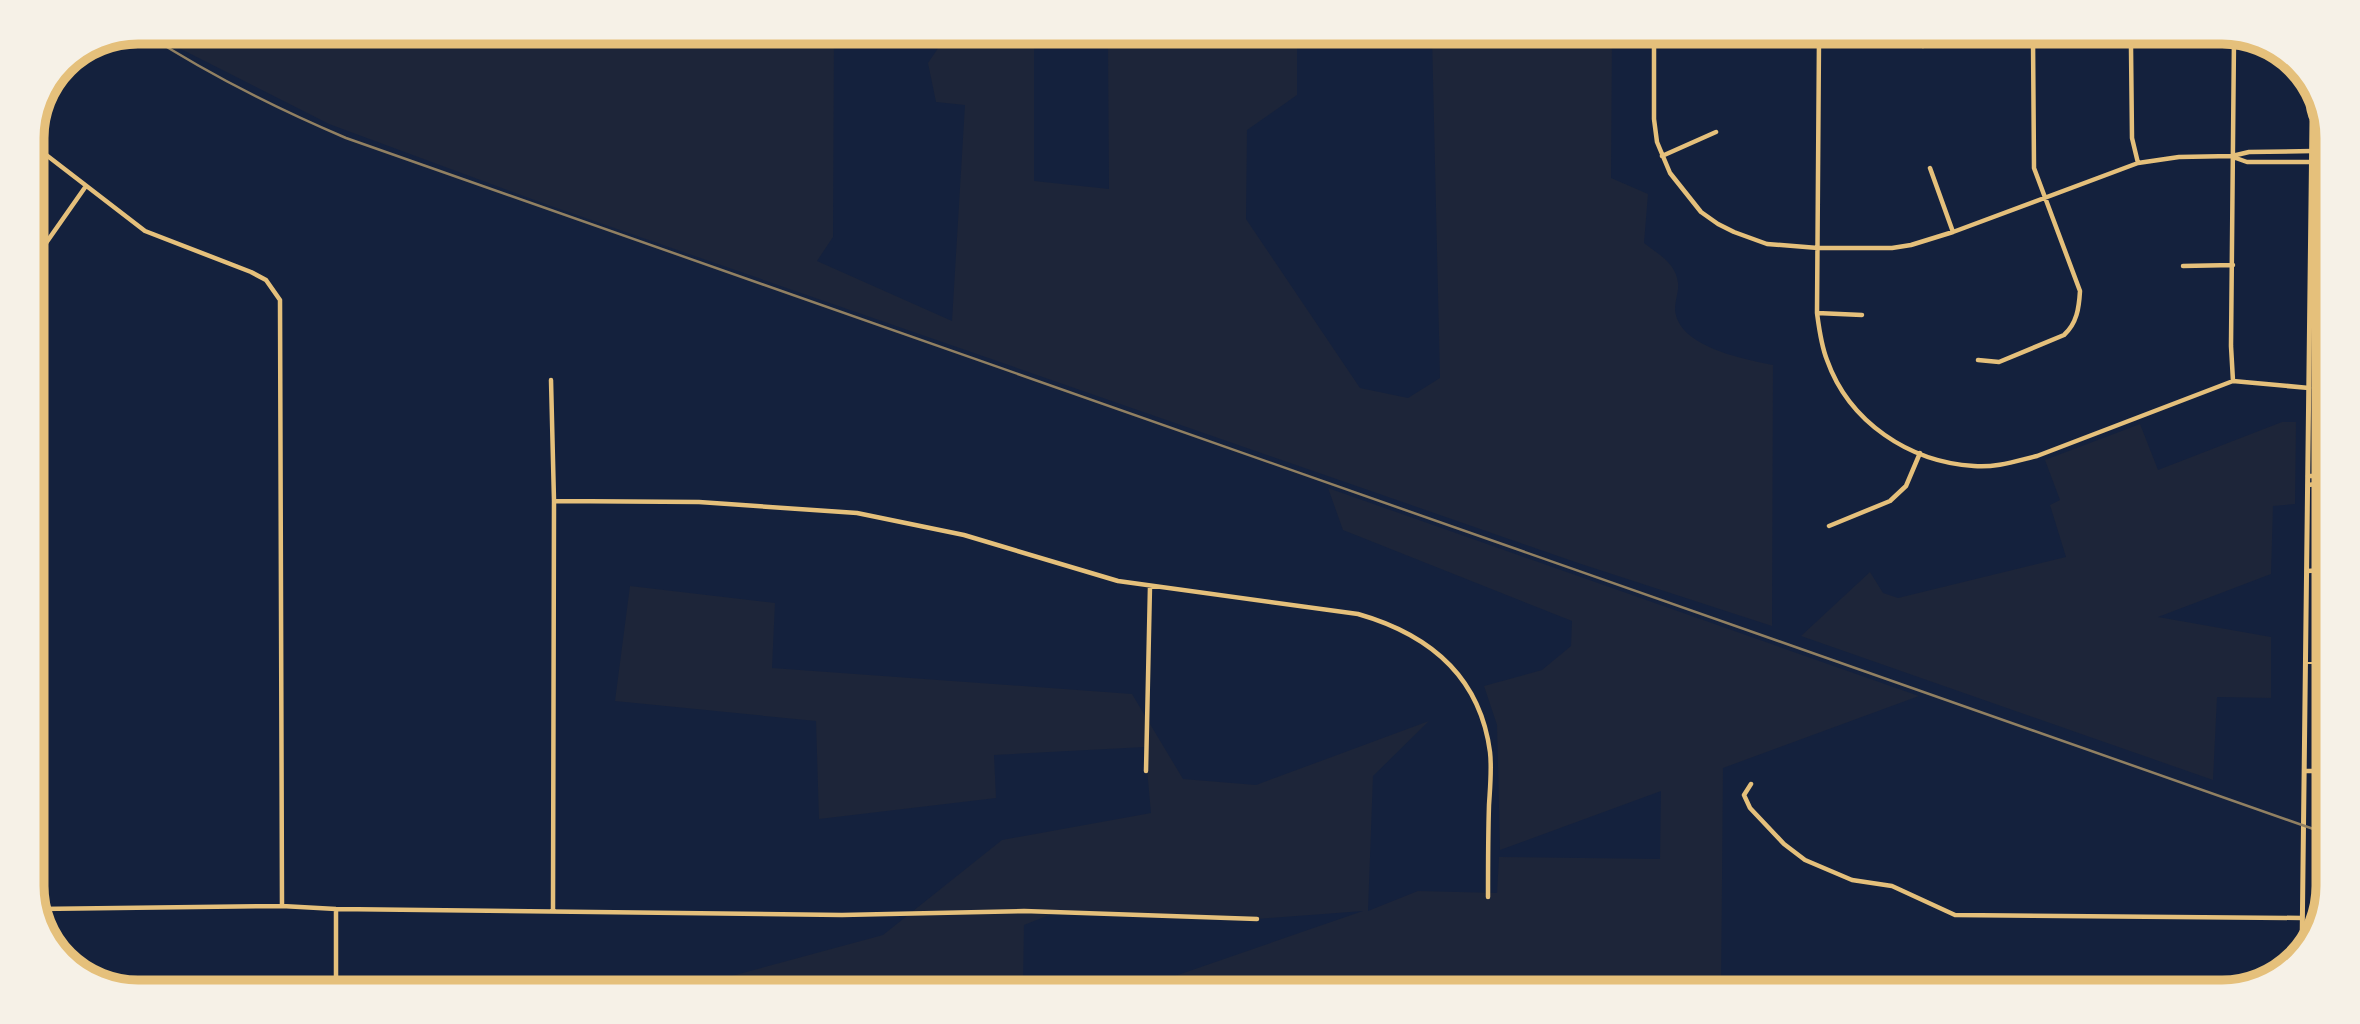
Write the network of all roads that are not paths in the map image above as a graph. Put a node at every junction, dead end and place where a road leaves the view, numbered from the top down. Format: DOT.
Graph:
graph roads {
  1 [pos="1654,44"];
  2 [pos="1819,44"];
  3 [pos="1927,44"];
  4 [pos="2033,44"];
  5 [pos="2234,45"];
  6 [pos="1923,46"];
  7 [pos="2131,48"];
  8 [pos="2309,102"];
  9 [pos="2313,115"];
  10 [pos="2312,120"];
  11 [pos="1716,132"];
  12 [pos="2313,151"];
  13 [pos="44,153"];
  14 [pos="1662,156"];
  15 [pos="2232,156"];
  16 [pos="2313,162"];
  17 [pos="2138,163"];
  18 [pos="1930,168"];
  19 [pos="86,186"];
  20 [pos="2043,199"];
  21 [pos="1953,232"];
  22 [pos="44,246"];
  23 [pos="1818,248"];
  24 [pos="2233,265"];
  25 [pos="2183,266"];
  26 [pos="1817,313"];
  27 [pos="1862,315"];
  28 [pos="1978,360"];
  29 [pos="551,380"];
  30 [pos="2233,381"];
  31 [pos="2309,388"];
  32 [pos="1920,453"];
  33 [pos="2308,476"];
  34 [pos="2316,476"];
  35 [pos="2316,484"];
  36 [pos="2308,485"];
  37 [pos="554,502"];
  38 [pos="1829,526"];
  39 [pos="2316,570"];
  40 [pos="2307,571"];
  41 [pos="1150,586"];
  42 [pos="2306,663"];
  43 [pos="2316,663"];
  44 [pos="1146,771"];
  45 [pos="2305,771"];
  46 [pos="2316,771"];
  47 [pos="1751,784"];
  48 [pos="1488,897"];
  49 [pos="282,906"];
  50 [pos="47,909"];
  51 [pos="336,909"];
  52 [pos="553,911"];
  53 [pos="2302,918"];
  54 [pos="1257,919"];
  55 [pos="2302,936"];
  56 [pos="335,980"];
  1 -- 14 [label="street"];
  2 -- 23 [label="street"];
  3 -- 6 [label="street"];
  4 -- 20 [label="street"];
  5 -- 15 [label="street"];
  7 -- 17 [label="street"];
  8 -- 10 [label="street"];
  9 -- 10 [label="street"];
  10 -- 12 [label="street"];
  11 -- 14 [label="street"];
  12 -- 15 [label="street"];
  12 -- 16 [label="street"];
  13 -- 19 [label="street"];
  14 -- 23 [label="street"];
  15 -- 16 [label="street"];
  15 -- 17 [label="street"];
  15 -- 24 [label="street"];
  16 -- 31 [label="street"];
  17 -- 20 [label="street"];
  18 -- 21 [label="street"];
  19 -- 22 [label="street"];
  19 -- 49 [label="street"];
  20 -- 21 [label="street"];
  20 -- 28 [label="street"];
  21 -- 23 [label="street"];
  23 -- 26 [label="street"];
  24 -- 25 [label="street"];
  24 -- 30 [label="street"];
  26 -- 27 [label="street"];
  26 -- 32 [label="street"];
  29 -- 37 [label="street"];
  30 -- 31 [label="street"];
  30 -- 32 [label="street"];
  31 -- 33 [label="street"];
  32 -- 38 [label="street"];
  33 -- 34 [label="street"];
  33 -- 36 [label="street"];
  35 -- 36 [label="street"];
  36 -- 40 [label="street"];
  37 -- 41 [label="street"];
  37 -- 52 [label="street"];
  39 -- 40 [label="street"];
  40 -- 42 [label="street"];
  41 -- 44 [label="street"];
  41 -- 48 [label="street"];
  42 -- 43 [label="lane"];
  42 -- 45 [label="street"];
  45 -- 46 [label="street"];
  45 -- 53 [label="street"];
  47 -- 53 [label="street"];
  49 -- 50 [label="street"];
  49 -- 51 [label="street"];
  51 -- 52 [label="street"];
  51 -- 56 [label="street"];
  52 -- 54 [label="street"];
  53 -- 55 [label="street"];
}
